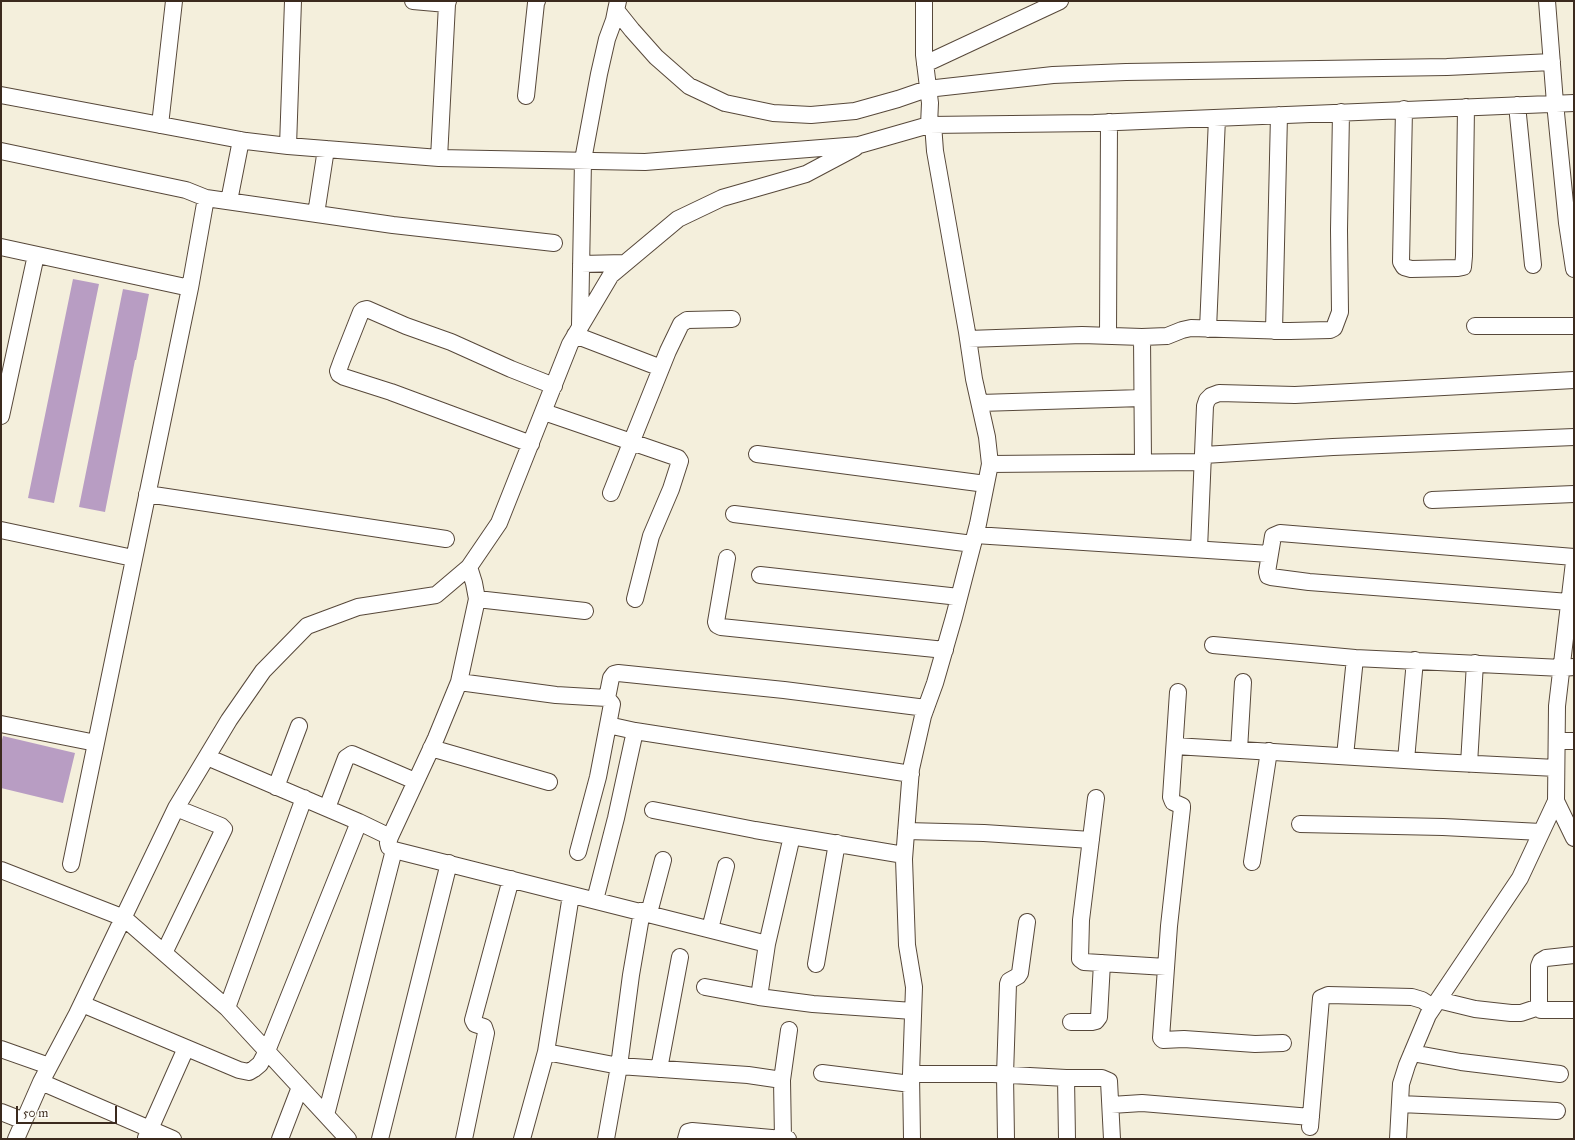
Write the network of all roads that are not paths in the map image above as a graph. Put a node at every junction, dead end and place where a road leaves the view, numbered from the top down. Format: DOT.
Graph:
graph roads {
  1 [pos="174,1"];
  2 [pos="293,1"];
  3 [pos="413,1"];
  4 [pos="537,1"];
  5 [pos="924,1"];
  6 [pos="1060,1"];
  7 [pos="1547,1"];
  8 [pos="448,3"];
  9 [pos="617,6"];
  10 [pos="1552,62"];
  11 [pos="925,64"];
  12 [pos="927,89"];
  13 [pos="1,95"];
  14 [pos="526,96"];
  15 [pos="1555,103"];
  16 [pos="1574,103"];
  17 [pos="1517,105"];
  18 [pos="1466,107"];
  19 [pos="1404,110"];
  20 [pos="1341,112"];
  21 [pos="1279,115"];
  22 [pos="1217,118"];
  23 [pos="1109,122"];
  24 [pos="931,124"];
  25 [pos="160,126"];
  26 [pos="241,140"];
  27 [pos="859,145"];
  28 [pos="288,146"];
  29 [pos="326,149"];
  30 [pos="1,151"];
  31 [pos="439,158"];
  32 [pos="583,160"];
  33 [pos="206,198"];
  34 [pos="230,201"];
  35 [pos="316,214"];
  36 [pos="554,243"];
  37 [pos="1,247"];
  38 [pos="36,255"];
  39 [pos="625,263"];
  40 [pos="581,264"];
  41 [pos="1533,265"];
  42 [pos="1574,269"];
  43 [pos="190,288"];
  44 [pos="732,319"];
  45 [pos="1475,326"];
  46 [pos="1574,326"];
  47 [pos="1208,329"];
  48 [pos="578,331"];
  49 [pos="1274,331"];
  50 [pos="1108,336"];
  51 [pos="1142,337"];
  52 [pos="968,339"];
  53 [pos="661,368"];
  54 [pos="1574,380"];
  55 [pos="554,386"];
  56 [pos="1142,398"];
  57 [pos="980,403"];
  58 [pos="544,412"];
  59 [pos="1,416"];
  60 [pos="1574,437"];
  61 [pos="630,442"];
  62 [pos="531,444"];
  63 [pos="757,454"];
  64 [pos="1203,459"];
  65 [pos="1143,462"];
  66 [pos="990,464"];
  67 [pos="986,484"];
  68 [pos="147,494"];
  69 [pos="611,494"];
  70 [pos="1574,494"];
  71 [pos="1432,500"];
  72 [pos="734,514"];
  73 [pos="1,530"];
  74 [pos="446,539"];
  75 [pos="974,539"];
  76 [pos="1198,549"];
  77 [pos="1270,554"];
  78 [pos="1574,557"];
  79 [pos="133,558"];
  80 [pos="727,558"];
  81 [pos="1574,562"];
  82 [pos="469,567"];
  83 [pos="760,575"];
  84 [pos="960,597"];
  85 [pos="477,599"];
  86 [pos="635,599"];
  87 [pos="1569,602"];
  88 [pos="585,611"];
  89 [pos="1212,645"];
  90 [pos="945,650"];
  91 [pos="1355,658"];
  92 [pos="1415,660"];
  93 [pos="1474,663"];
  94 [pos="1568,668"];
  95 [pos="459,682"];
  96 [pos="1243,682"];
  97 [pos="1178,692"];
  98 [pos="607,698"];
  99 [pos="926,708"];
  100 [pos="1,724"];
  101 [pos="608,725"];
  102 [pos="300,726"];
  103 [pos="635,731"];
  104 [pos="1557,741"];
  105 [pos="1574,741"];
  106 [pos="96,742"];
  107 [pos="1175,746"];
  108 [pos="431,748"];
  109 [pos="1239,750"];
  110 [pos="1268,751"];
  111 [pos="1345,756"];
  112 [pos="206,758"];
  113 [pos="1406,760"];
  114 [pos="1468,764"];
  115 [pos="1556,768"];
  116 [pos="911,774"];
  117 [pos="415,781"];
  118 [pos="549,782"];
  119 [pos="276,787"];
  120 [pos="304,798"];
  121 [pos="1096,798"];
  122 [pos="1556,801"];
  123 [pos="176,808"];
  124 [pos="327,808"];
  125 [pos="652,810"];
  126 [pos="359,822"];
  127 [pos="1300,824"];
  128 [pos="906,831"];
  129 [pos="1541,832"];
  130 [pos="1573,835"];
  131 [pos="792,836"];
  132 [pos="1091,840"];
  133 [pos="837,843"];
  134 [pos="392,844"];
  135 [pos="578,852"];
  136 [pos="904,855"];
  137 [pos="663,860"];
  138 [pos="1252,862"];
  139 [pos="448,863"];
  140 [pos="71,864"];
  141 [pos="726,866"];
  142 [pos="1,870"];
  143 [pos="511,879"];
  144 [pos="571,895"];
  145 [pos="595,900"];
  146 [pos="645,912"];
  147 [pos="124,918"];
  148 [pos="1027,922"];
  149 [pos="710,929"];
  150 [pos="767,944"];
  151 [pos="164,953"];
  152 [pos="1574,955"];
  153 [pos="680,957"];
  154 [pos="1102,963"];
  155 [pos="816,964"];
  156 [pos="1166,967"];
  157 [pos="705,987"];
  158 [pos="759,997"];
  159 [pos="82,1004"];
  160 [pos="1435,1004"];
  161 [pos="1539,1007"];
  162 [pos="227,1008"];
  163 [pos="1574,1010"];
  164 [pos="913,1011"];
  165 [pos="1071,1022"];
  166 [pos="788,1030"];
  167 [pos="1283,1043"];
  168 [pos="186,1048"];
  169 [pos="1,1049"];
  170 [pos="267,1051"];
  171 [pos="546,1052"];
  172 [pos="1412,1053"];
  173 [pos="50,1066"];
  174 [pos="619,1066"];
  175 [pos="659,1069"];
  176 [pos="822,1073"];
  177 [pos="1560,1074"];
  178 [pos="1004,1075"];
  179 [pos="1066,1078"];
  180 [pos="911,1079"];
  181 [pos="782,1080"];
  182 [pos="41,1082"];
  183 [pos="300,1087"];
  184 [pos="1111,1104"];
  185 [pos="1400,1104"];
  186 [pos="1557,1111"];
  187 [pos="1,1112"];
  188 [pos="326,1116"];
  189 [pos="24,1121"];
  190 [pos="147,1134"];
  191 [pos="16,1139"];
  192 [pos="173,1139"];
  193 [pos="280,1139"];
  194 [pos="348,1139"];
  195 [pos="380,1139"];
  196 [pos="464,1139"];
  197 [pos="522,1139"];
  198 [pos="606,1139"];
  199 [pos="686,1139"];
  200 [pos="783,1139"];
  201 [pos="788,1139"];
  202 [pos="912,1139"];
  203 [pos="1006,1139"];
  204 [pos="1067,1139"];
  205 [pos="1112,1139"];
  206 [pos="1398,1139"];
  1 -- 25 [label="street"];
  2 -- 28 [label="street"];
  3 -- 8 [label="street"];
  4 -- 14 [label="street"];
  5 -- 11 [label="street"];
  6 -- 11 [label="street"];
  7 -- 10 [label="street"];
  8 -- 31 [label="street"];
  9 -- 12 [label="street"];
  9 -- 32 [label="street"];
  10 -- 12 [label="street"];
  10 -- 15 [label="street"];
  11 -- 12 [label="street"];
  12 -- 24 [label="street"];
  13 -- 25 [label="street"];
  15 -- 16 [label="street"];
  15 -- 17 [label="street"];
  15 -- 42 [label="street"];
  17 -- 18 [label="street"];
  17 -- 41 [label="street"];
  18 -- 19 [label="street"];
  18 -- 19 [label="street"];
  19 -- 20 [label="street"];
  20 -- 21 [label="street"];
  20 -- 49 [label="street"];
  21 -- 22 [label="street"];
  21 -- 49 [label="street"];
  22 -- 23 [label="street"];
  22 -- 47 [label="street"];
  23 -- 24 [label="street"];
  23 -- 50 [label="street"];
  24 -- 27 [label="street"];
  24 -- 52 [label="street"];
  25 -- 26 [label="street"];
  26 -- 28 [label="street"];
  26 -- 34 [label="street"];
  27 -- 32 [label="street"];
  27 -- 39 [label="street"];
  28 -- 29 [label="street"];
  29 -- 31 [label="street"];
  29 -- 35 [label="street"];
  30 -- 33 [label="street"];
  31 -- 32 [label="street"];
  32 -- 40 [label="street"];
  33 -- 34 [label="street"];
  33 -- 43 [label="street"];
  34 -- 35 [label="street"];
  35 -- 36 [label="street"];
  37 -- 38 [label="street"];
  38 -- 43 [label="street"];
  38 -- 59 [label="street"];
  39 -- 40 [label="street"];
  39 -- 48 [label="street"];
  40 -- 48 [label="street"];
  43 -- 68 [label="street"];
  44 -- 53 [label="street"];
  45 -- 46 [label="street"];
  47 -- 49 [label="street"];
  47 -- 51 [label="street"];
  48 -- 53 [label="street"];
  48 -- 55 [label="street"];
  50 -- 51 [label="street"];
  50 -- 52 [label="street"];
  51 -- 56 [label="street"];
  52 -- 57 [label="street"];
  53 -- 61 [label="street"];
  54 -- 64 [label="street"];
  55 -- 58 [label="street"];
  55 -- 62 [label="street"];
  56 -- 57 [label="street"];
  56 -- 65 [label="street"];
  57 -- 66 [label="street"];
  58 -- 61 [label="street"];
  58 -- 62 [label="street"];
  60 -- 64 [label="street"];
  61 -- 69 [label="street"];
  61 -- 86 [label="street"];
  62 -- 82 [label="street"];
  63 -- 67 [label="street"];
  64 -- 65 [label="street"];
  64 -- 76 [label="street"];
  65 -- 66 [label="street"];
  66 -- 67 [label="street"];
  67 -- 75 [label="street"];
  68 -- 74 [label="street"];
  68 -- 79 [label="street"];
  70 -- 71 [label="street"];
  72 -- 75 [label="street"];
  73 -- 79 [label="street"];
  75 -- 76 [label="street"];
  75 -- 84 [label="street"];
  76 -- 77 [label="street"];
  77 -- 78 [label="street"];
  77 -- 87 [label="street"];
  79 -- 106 [label="street"];
  80 -- 90 [label="street"];
  81 -- 87 [label="street"];
  82 -- 85 [label="street"];
  82 -- 112 [label="street"];
  83 -- 84 [label="street"];
  84 -- 90 [label="street"];
  85 -- 88 [label="street"];
  85 -- 95 [label="street"];
  87 -- 94 [label="street"];
  89 -- 91 [label="street"];
  90 -- 99 [label="street"];
  91 -- 92 [label="street"];
  91 -- 111 [label="street"];
  92 -- 93 [label="street"];
  92 -- 113 [label="street"];
  93 -- 94 [label="street"];
  93 -- 114 [label="street"];
  94 -- 104 [label="street"];
  95 -- 98 [label="street"];
  95 -- 108 [label="street"];
  96 -- 109 [label="street"];
  97 -- 107 [label="street"];
  98 -- 99 [label="street"];
  98 -- 101 [label="street"];
  99 -- 116 [label="street"];
  100 -- 106 [label="street"];
  101 -- 103 [label="street"];
  101 -- 135 [label="street"];
  102 -- 119 [label="street"];
  103 -- 116 [label="street"];
  103 -- 145 [label="street"];
  104 -- 105 [label="street"];
  104 -- 115 [label="street"];
  106 -- 140 [label="street"];
  107 -- 109 [label="street"];
  107 -- 156 [label="street"];
  108 -- 117 [label="street"];
  108 -- 118 [label="street"];
  109 -- 110 [label="street"];
  110 -- 111 [label="street"];
  110 -- 138 [label="street"];
  111 -- 113 [label="street"];
  112 -- 119 [label="street"];
  112 -- 123 [label="street"];
  113 -- 114 [label="street"];
  114 -- 115 [label="street"];
  115 -- 122 [label="street"];
  116 -- 128 [label="street"];
  117 -- 124 [label="street"];
  117 -- 134 [label="street"];
  119 -- 120 [label="street"];
  120 -- 124 [label="street"];
  120 -- 162 [label="street"];
  121 -- 132 [label="street"];
  122 -- 129 [label="street"];
  122 -- 130 [label="street"];
  123 -- 147 [label="street"];
  123 -- 151 [label="street"];
  124 -- 126 [label="street"];
  125 -- 131 [label="street"];
  126 -- 134 [label="street"];
  126 -- 170 [label="street"];
  127 -- 129 [label="street"];
  128 -- 132 [label="street"];
  128 -- 136 [label="street"];
  129 -- 160 [label="street"];
  131 -- 133 [label="street"];
  131 -- 150 [label="street"];
  132 -- 154 [label="street"];
  133 -- 136 [label="street"];
  133 -- 155 [label="street"];
  134 -- 139 [label="street"];
  134 -- 188 [label="street"];
  136 -- 164 [label="street"];
  137 -- 146 [label="street"];
  139 -- 143 [label="street"];
  139 -- 195 [label="street"];
  141 -- 149 [label="street"];
  142 -- 147 [label="street"];
  143 -- 144 [label="street"];
  143 -- 196 [label="street"];
  144 -- 145 [label="street"];
  144 -- 171 [label="street"];
  145 -- 146 [label="street"];
  146 -- 149 [label="street"];
  146 -- 174 [label="street"];
  147 -- 151 [label="street"];
  147 -- 159 [label="street"];
  148 -- 178 [label="street"];
  149 -- 150 [label="street"];
  150 -- 158 [label="street"];
  151 -- 162 [label="street"];
  152 -- 161 [label="street"];
  153 -- 175 [label="street"];
  154 -- 156 [label="street"];
  154 -- 165 [label="street"];
  156 -- 167 [label="street"];
  157 -- 158 [label="street"];
  158 -- 164 [label="street"];
  159 -- 168 [label="street"];
  159 -- 173 [label="street"];
  160 -- 161 [label="street"];
  160 -- 172 [label="street"];
  160 -- 184 [label="street"];
  161 -- 163 [label="street"];
  162 -- 170 [label="street"];
  164 -- 180 [label="street"];
  166 -- 181 [label="street"];
  168 -- 170 [label="street"];
  168 -- 190 [label="street"];
  169 -- 173 [label="street"];
  170 -- 183 [label="street"];
  171 -- 174 [label="street"];
  171 -- 197 [label="street"];
  172 -- 177 [label="street"];
  172 -- 185 [label="street"];
  173 -- 182 [label="street"];
  174 -- 175 [label="street"];
  174 -- 198 [label="street"];
  175 -- 181 [label="street"];
  176 -- 180 [label="street"];
  178 -- 179 [label="street"];
  178 -- 180 [label="street"];
  178 -- 203 [label="street"];
  179 -- 184 [label="street"];
  179 -- 204 [label="street"];
  180 -- 202 [label="street"];
  181 -- 200 [label="street"];
  182 -- 189 [label="street"];
  182 -- 190 [label="street"];
  183 -- 188 [label="street"];
  183 -- 193 [label="street"];
  184 -- 205 [label="street"];
  185 -- 186 [label="street"];
  185 -- 206 [label="street"];
  187 -- 189 [label="street"];
  188 -- 194 [label="street"];
  189 -- 191 [label="street"];
  190 -- 192 [label="street"];
  199 -- 200 [label="street"];
  200 -- 201 [label="street"];
}
